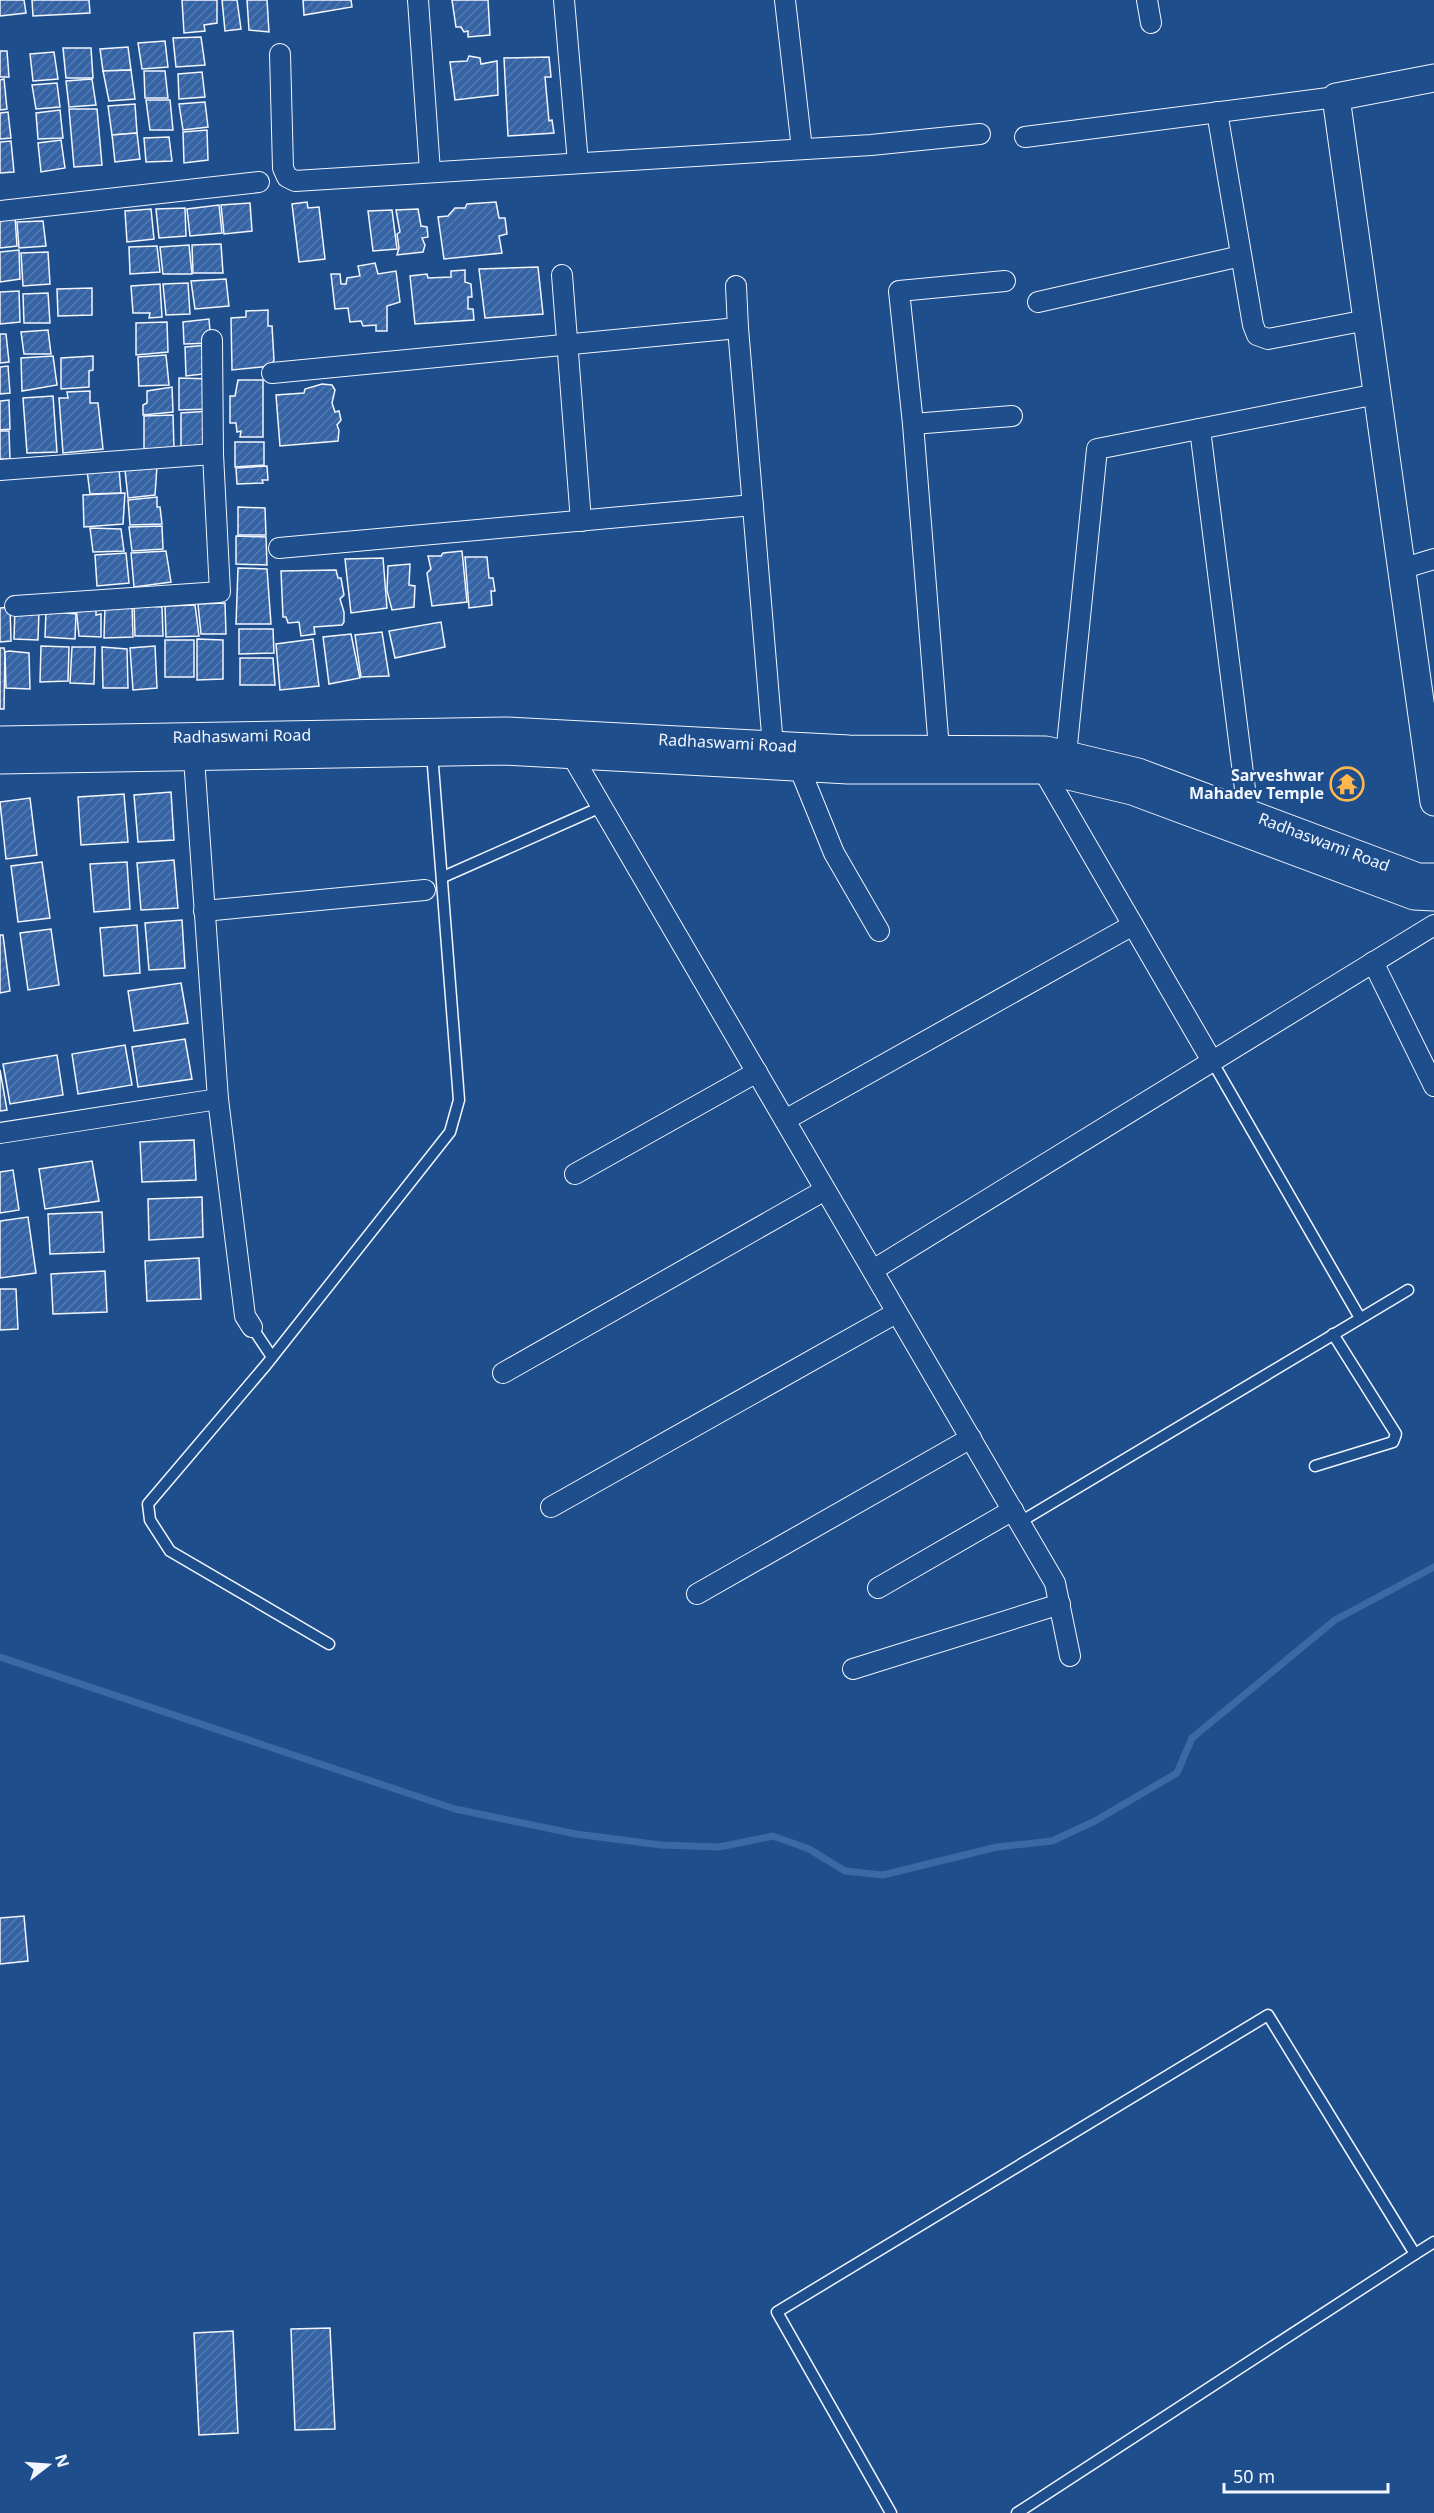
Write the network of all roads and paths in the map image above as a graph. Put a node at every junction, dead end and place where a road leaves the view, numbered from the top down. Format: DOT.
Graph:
graph roads {
  1 [pos="418,0"];
  2 [pos="564,0"];
  3 [pos="785,0"];
  4 [pos="1147,0"];
  5 [pos="1151,23"];
  6 [pos="280,54"];
  7 [pos="1434,78"];
  8 [pos="1336,97"];
  9 [pos="1217,112"];
  10 [pos="980,134"];
  11 [pos="1025,137"];
  12 [pos="802,149"];
  13 [pos="578,163"];
  14 [pos="430,171"];
  15 [pos="259,182"];
  16 [pos="0,211"];
  17 [pos="1241,256"];
  18 [pos="562,275"];
  19 [pos="1005,281"];
  20 [pos="736,286"];
  21 [pos="1038,302"];
  22 [pos="1367,320"];
  23 [pos="738,328"];
  24 [pos="212,340"];
  25 [pos="566,345"];
  26 [pos="272,373"];
  27 [pos="1377,394"];
  28 [pos="1012,416"];
  29 [pos="913,424"];
  30 [pos="1200,429"];
  31 [pos="213,454"];
  32 [pos="0,470"];
  33 [pos="753,505"];
  34 [pos="580,521"];
  35 [pos="279,548"];
  36 [pos="1434,559"];
  37 [pos="1401,569"];
  38 [pos="15,606"];
  39 [pos="0,740"];
  40 [pos="193,746"];
  41 [pos="774,746"];
  42 [pos="939,749"];
  43 [pos="432,752"];
  44 [pos="571,754"];
  45 [pos="1066,755"];
  46 [pos="0,760"];
  47 [pos="798,767"];
  48 [pos="1043,770"];
  49 [pos="1434,802"];
  50 [pos="601,807"];
  51 [pos="1248,813"];
  52 [pos="443,877"];
  53 [pos="1434,877"];
  54 [pos="424,890"];
  55 [pos="1434,897"];
  56 [pos="204,911"];
  57 [pos="1133,925"];
  58 [pos="1434,925"];
  59 [pos="879,931"];
  60 [pos="1373,963"];
  61 [pos="1212,1061"];
  62 [pos="757,1072"];
  63 [pos="1434,1086"];
  64 [pos="218,1099"];
  65 [pos="785,1120"];
  66 [pos="0,1133"];
  67 [pos="575,1174"];
  68 [pos="825,1190"];
  69 [pos="873,1270"];
  70 [pos="1408,1290"];
  71 [pos="896,1313"];
  72 [pos="1360,1318"];
  73 [pos="252,1327"];
  74 [pos="1333,1334"];
  75 [pos="272,1357"];
  76 [pos="503,1373"];
  77 [pos="971,1438"];
  78 [pos="1315,1466"];
  79 [pos="551,1508"];
  80 [pos="1016,1516"];
  81 [pos="878,1588"];
  82 [pos="698,1594"];
  83 [pos="1060,1604"];
  84 [pos="330,1644"];
  85 [pos="1070,1656"];
  86 [pos="853,1670"];
  87 [pos="1434,2242"];
  88 [pos="1415,2253"];
  89 [pos="891,2513"];
  90 [pos="1017,2513"];
  1 -- 14 [label="street"];
  2 -- 13 [label="street"];
  3 -- 12 [label="street"];
  4 -- 5 [label="street"];
  6 -- 14 [label="street"];
  7 -- 8 [label="street"];
  8 -- 9 [label="street"];
  8 -- 22 [label="street"];
  9 -- 11 [label="street"];
  9 -- 17 [label="street"];
  10 -- 12 [label="street"];
  12 -- 13 [label="street"];
  13 -- 14 [label="street"];
  15 -- 16 [label="street"];
  17 -- 21 [label="street"];
  17 -- 22 [label="street"];
  18 -- 25 [label="street"];
  19 -- 29 [label="street"];
  20 -- 23 [label="street"];
  22 -- 27 [label="street"];
  23 -- 25 [label="street"];
  23 -- 33 [label="street"];
  24 -- 31 [label="street"];
  25 -- 26 [label="street"];
  25 -- 34 [label="street"];
  27 -- 30 [label="street"];
  27 -- 37 [label="street"];
  28 -- 29 [label="street"];
  29 -- 42 [label="street"];
  30 -- 45 [label="street"];
  30 -- 51 [label="street"];
  31 -- 32 [label="street"];
  31 -- 38 [label="street"];
  33 -- 34 [label="street"];
  33 -- 41 [label="street"];
  34 -- 35 [label="street"];
  36 -- 37 [label="street"];
  37 -- 49 [label="street"];
  39 -- 40 [label="street, Radhaswami Road"];
  40 -- 41 [label="street, Radhaswami Road"];
  40 -- 43 [label="street, Radhaswami Road"];
  40 -- 46 [label="street, Radhaswami Road"];
  40 -- 56 [label="street"];
  41 -- 42 [label="street, Radhaswami Road"];
  42 -- 45 [label="street, Radhaswami Road"];
  43 -- 44 [label="street, Radhaswami Road"];
  43 -- 52 [label="lane"];
  44 -- 47 [label="street, Radhaswami Road"];
  44 -- 50 [label="street"];
  45 -- 51 [label="street, Radhaswami Road"];
  47 -- 48 [label="street, Radhaswami Road"];
  47 -- 59 [label="street"];
  48 -- 55 [label="street, Radhaswami Road"];
  48 -- 57 [label="street"];
  50 -- 52 [label="lane"];
  50 -- 62 [label="street"];
  51 -- 53 [label="street, Radhaswami Road"];
  52 -- 75 [label="lane"];
  54 -- 56 [label="street"];
  56 -- 64 [label="street"];
  57 -- 61 [label="street"];
  57 -- 65 [label="street"];
  58 -- 60 [label="street"];
  60 -- 61 [label="street"];
  60 -- 63 [label="street"];
  61 -- 69 [label="street"];
  61 -- 72 [label="lane"];
  62 -- 65 [label="street"];
  62 -- 67 [label="street"];
  64 -- 66 [label="street"];
  64 -- 73 [label="street"];
  65 -- 68 [label="street"];
  68 -- 69 [label="street"];
  68 -- 76 [label="street"];
  69 -- 71 [label="street"];
  70 -- 72 [label="lane"];
  71 -- 77 [label="street"];
  71 -- 79 [label="street"];
  72 -- 74 [label="lane"];
  73 -- 75 [label="lane"];
  74 -- 78 [label="lane"];
  74 -- 80 [label="lane"];
  75 -- 84 [label="lane"];
  77 -- 80 [label="street"];
  77 -- 82 [label="street"];
  80 -- 81 [label="street"];
  80 -- 83 [label="street"];
  83 -- 85 [label="street"];
  83 -- 86 [label="street"];
  87 -- 88 [label="lane"];
  88 -- 89 [label="lane"];
  88 -- 90 [label="lane"];
}
